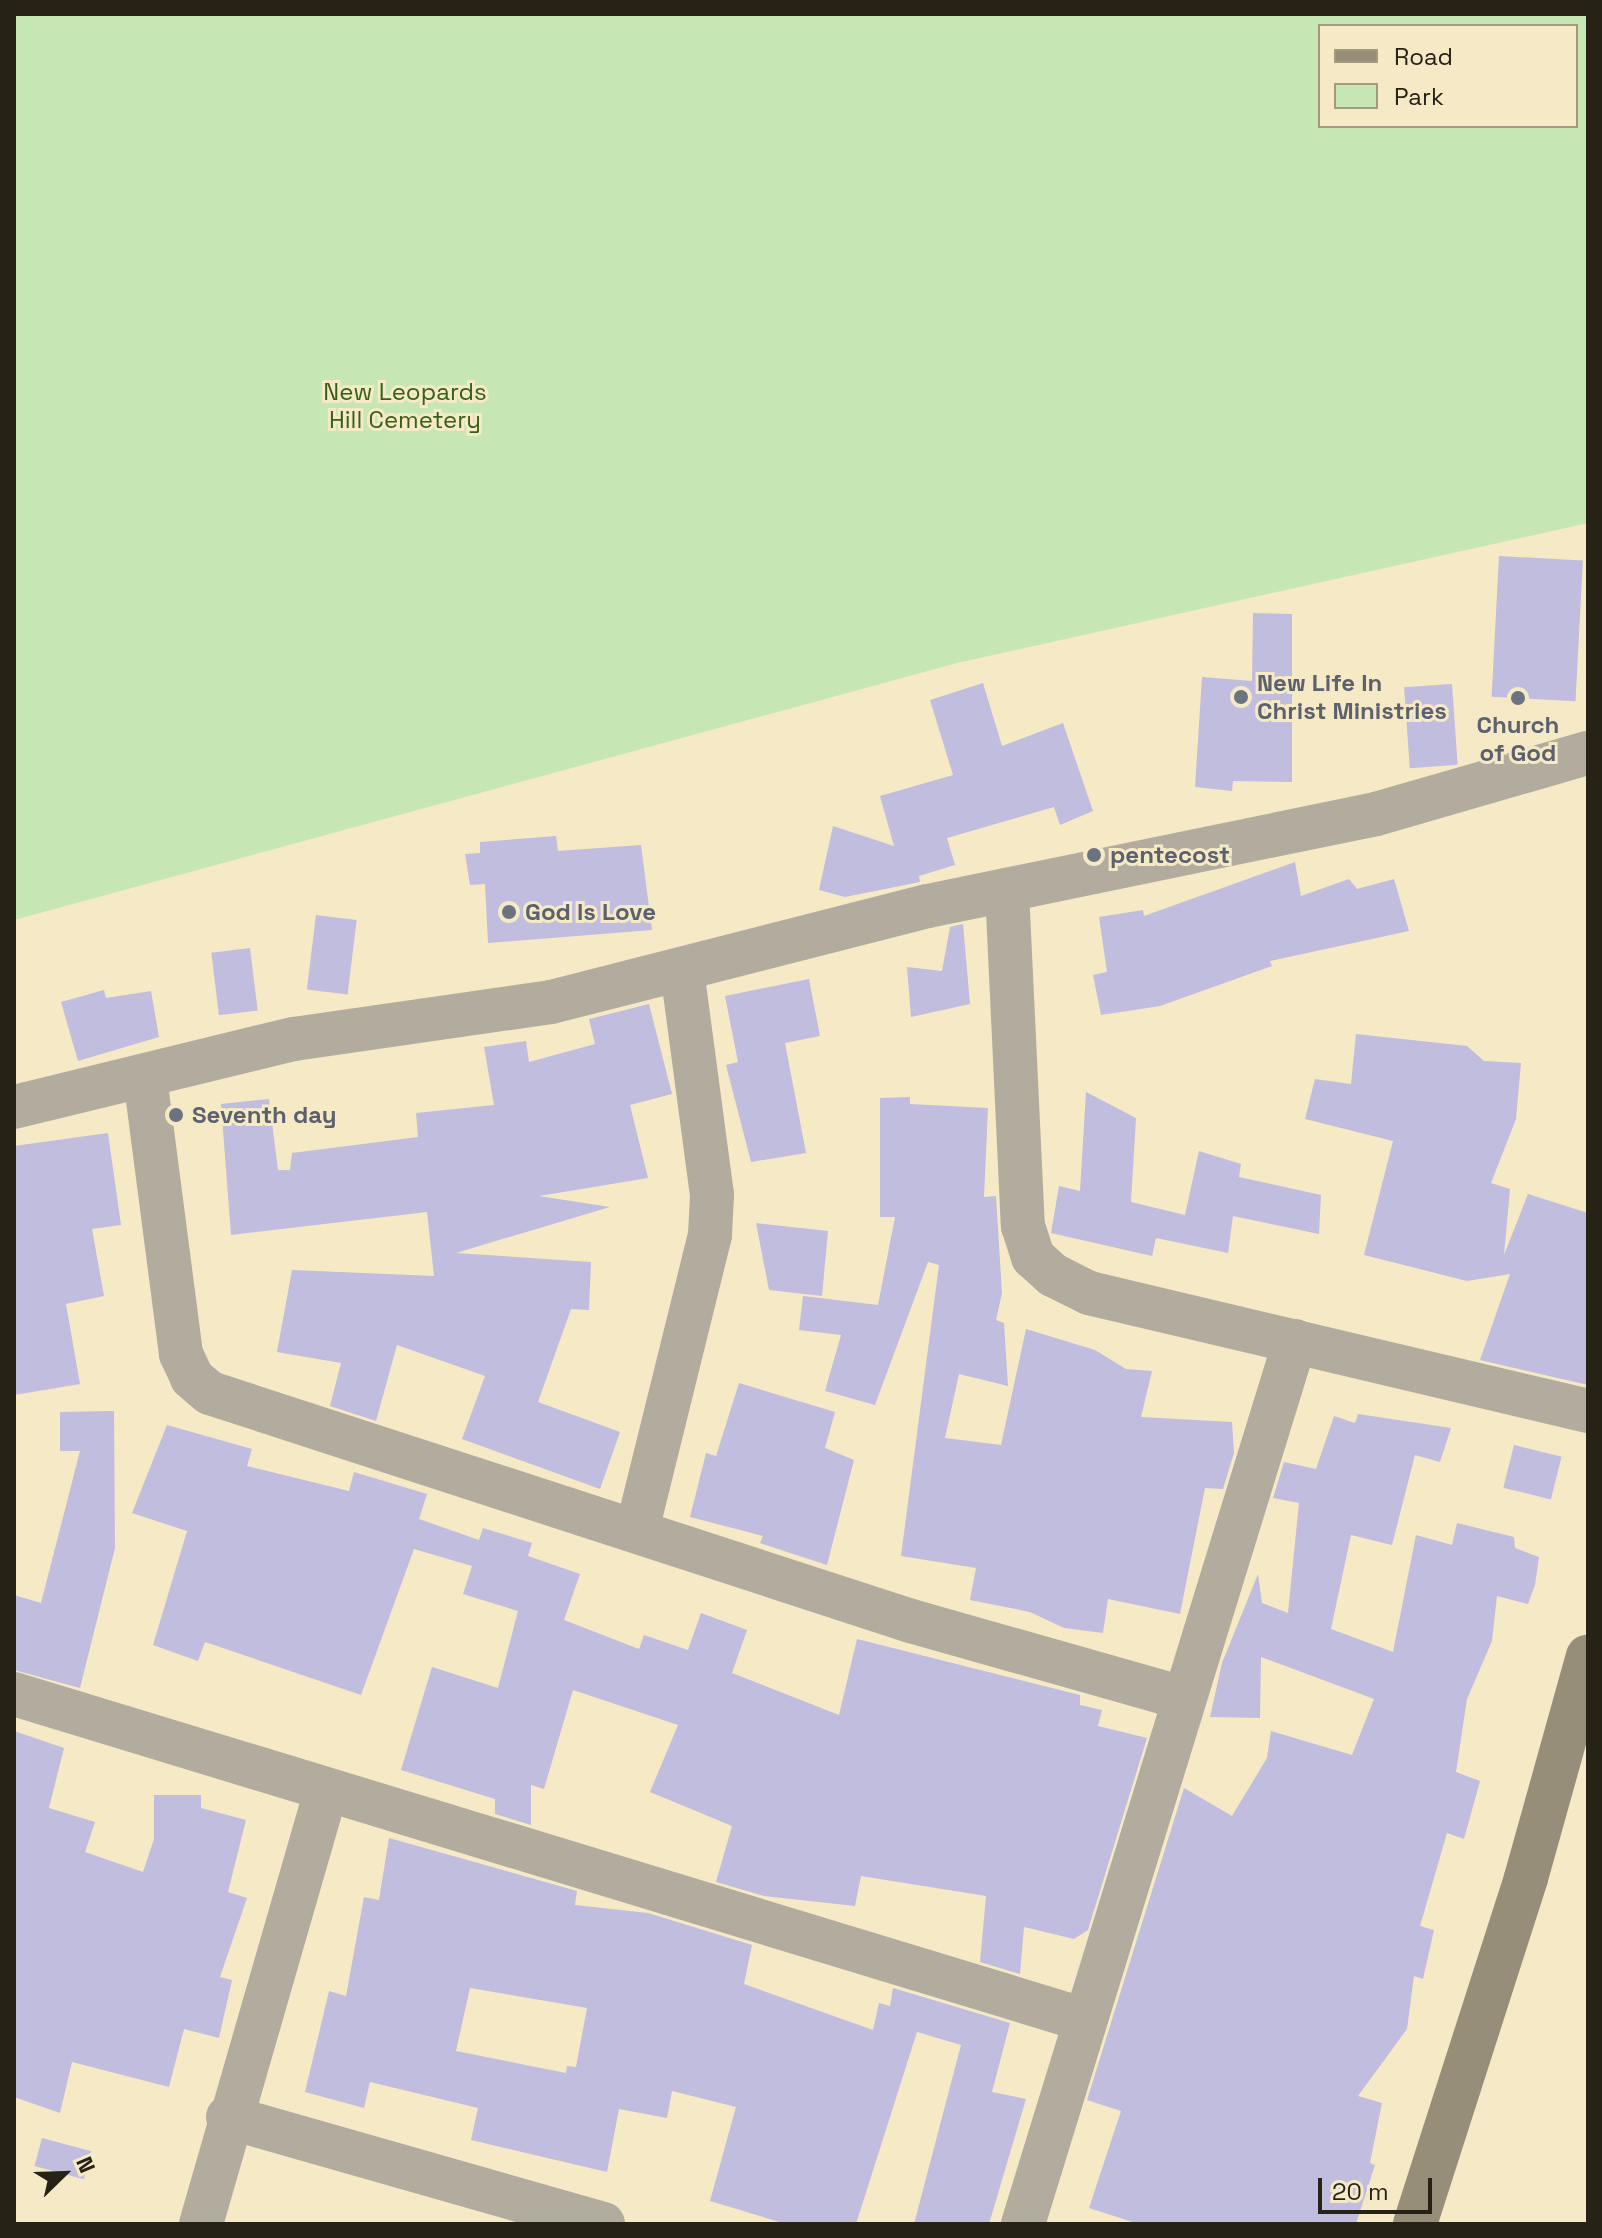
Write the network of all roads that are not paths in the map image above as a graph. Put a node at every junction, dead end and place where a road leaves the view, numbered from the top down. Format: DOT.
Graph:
graph roads {
  1 [pos="1588,753"];
  2 [pos="1007,890"];
  3 [pos="682,969"];
  4 [pos="145,1077"];
  5 [pos="14,1107"];
  6 [pos="1295,1341"];
  7 [pos="1588,1411"];
  8 [pos="637,1530"];
  9 [pos="1588,1656"];
  10 [pos="14,1694"];
  11 [pos="1183,1698"];
  12 [pos="326,1792"];
  13 [pos="1082,2019"];
  14 [pos="228,2117"];
  15 [pos="201,2224"];
  16 [pos="603,2224"];
  17 [pos="1023,2224"];
  18 [pos="1415,2224"];
  1 -- 2 [label="street"];
  2 -- 3 [label="street"];
  2 -- 6 [label="street"];
  3 -- 4 [label="street"];
  3 -- 8 [label="street"];
  4 -- 5 [label="street"];
  4 -- 8 [label="street"];
  6 -- 7 [label="street"];
  6 -- 11 [label="street"];
  8 -- 11 [label="street"];
  9 -- 18 [label="street"];
  10 -- 12 [label="street"];
  11 -- 13 [label="street"];
  12 -- 13 [label="street"];
  12 -- 14 [label="street"];
  13 -- 17 [label="street"];
  14 -- 15 [label="street"];
  14 -- 16 [label="street"];
}
